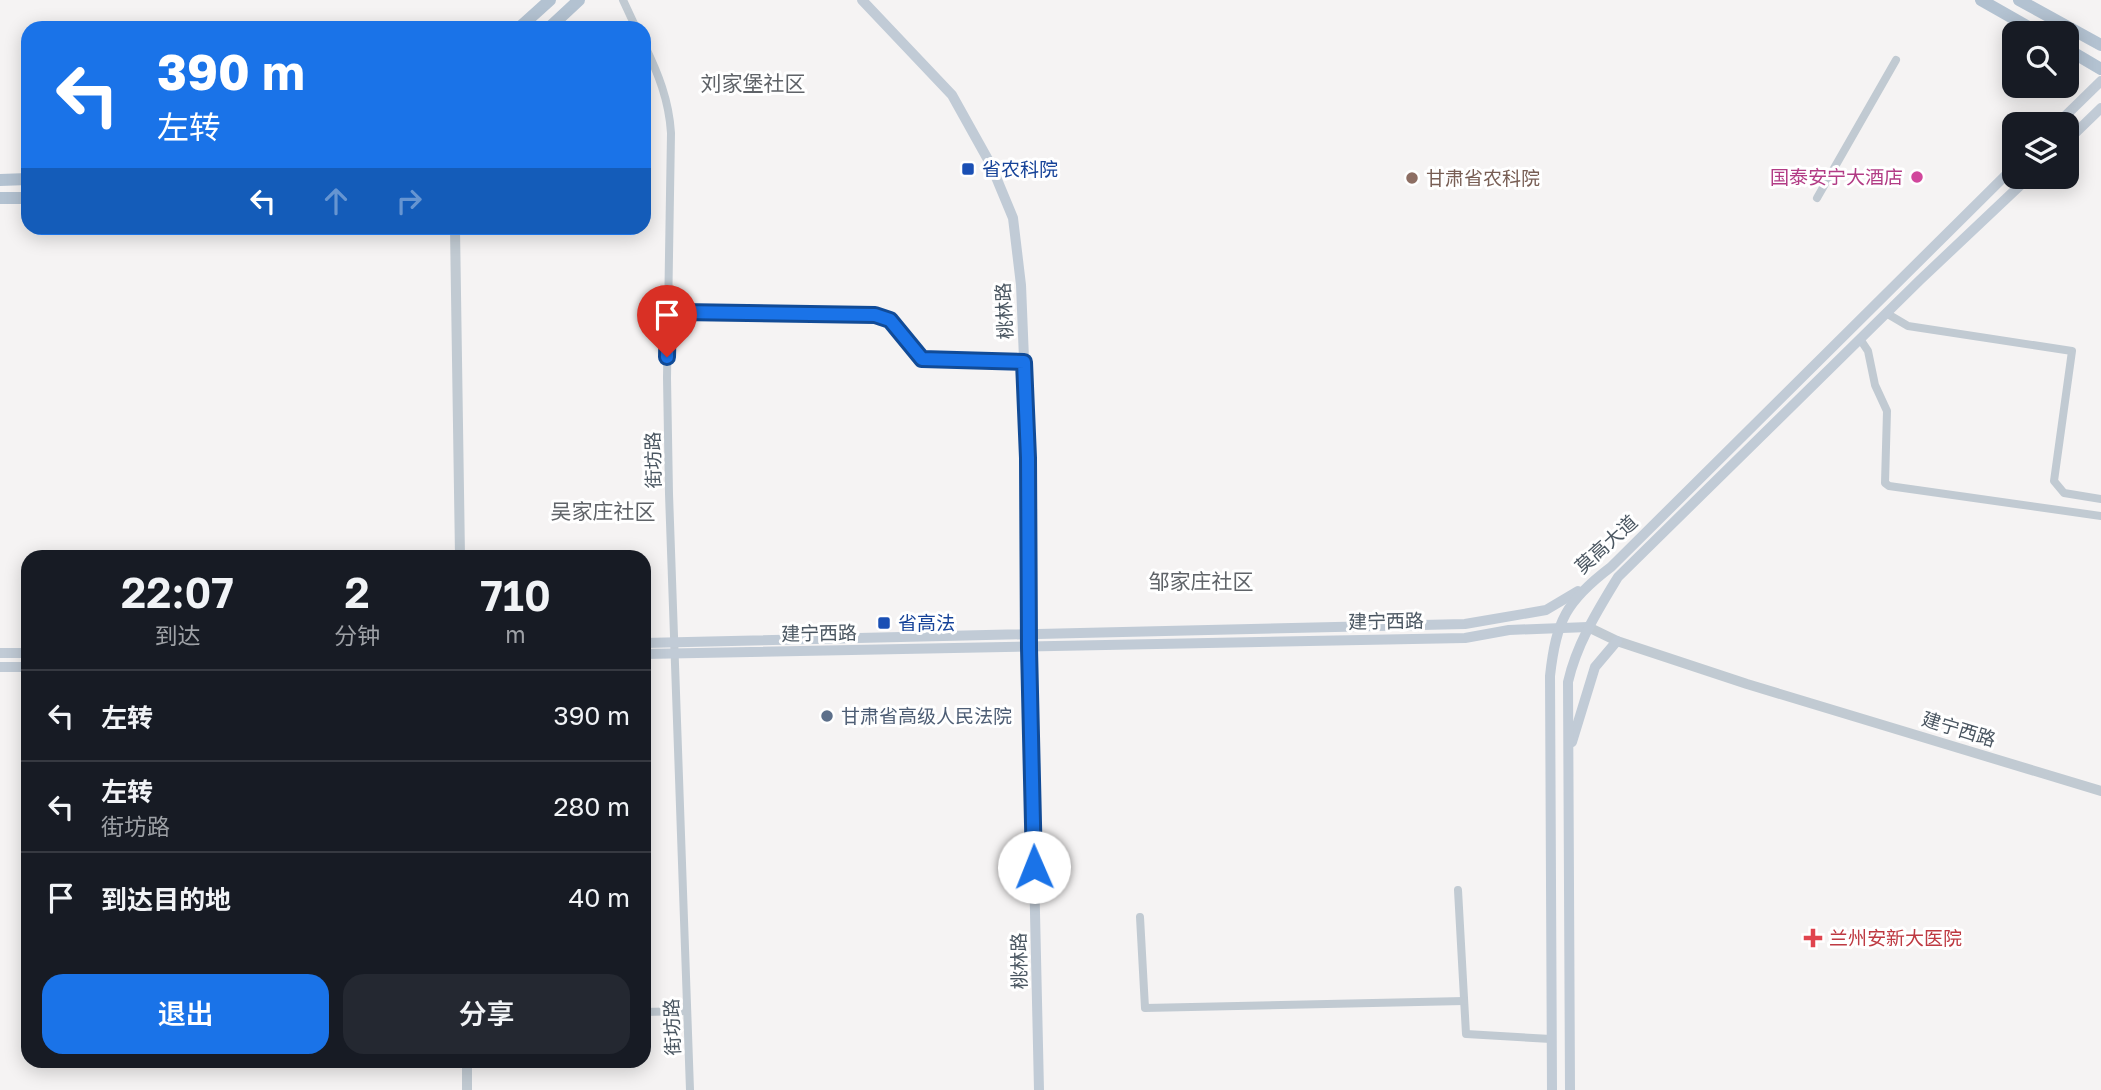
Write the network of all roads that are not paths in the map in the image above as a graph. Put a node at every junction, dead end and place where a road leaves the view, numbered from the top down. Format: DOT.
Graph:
graph roads {
  1 [pos="550,0"];
  2 [pos="579,0"];
  3 [pos="623,0"];
  4 [pos="862,0"];
  5 [pos="1980,0"];
  6 [pos="2020,0"];
  7 [pos="527,21"];
  8 [pos="556,21"];
  9 [pos="633,21"];
  10 [pos="2018,21"];
  11 [pos="2101,46"];
  12 [pos="2079,56"];
  13 [pos="651,59"];
  14 [pos="1896,60"];
  15 [pos="2101,69"];
  16 [pos="2101,81"];
  17 [pos="2101,108"];
  18 [pos="2069,112"];
  19 [pos="2079,129"];
  20 [pos="2002,178"];
  21 [pos="21,179"];
  22 [pos="0,180"];
  23 [pos="2016,189"];
  24 [pos="0,198"];
  25 [pos="21,198"];
  26 [pos="1817,198"];
  27 [pos="455,235"];
  28 [pos="1886,313"];
  29 [pos="668,316"];
  30 [pos="1860,339"];
  31 [pos="1024,362"];
  32 [pos="2101,499"];
  33 [pos="2101,516"];
  34 [pos="460,550"];
  35 [pos="1583,588"];
  36 [pos="1546,610"];
  37 [pos="1561,622"];
  38 [pos="1588,627"];
  39 [pos="1029,641"];
  40 [pos="1616,641"];
  41 [pos="651,644"];
  42 [pos="675,648"];
  43 [pos="0,653"];
  44 [pos="21,653"];
  45 [pos="651,653"];
  46 [pos="0,667"];
  47 [pos="21,667"];
  48 [pos="1569,752"];
  49 [pos="2101,791"];
  50 [pos="1458,890"];
  51 [pos="1140,917"];
  52 [pos="1464,1001"];
  53 [pos="687,1011"];
  54 [pos="651,1012"];
  55 [pos="1551,1039"];
  56 [pos="467,1068"];
  57 [pos="467,1090"];
  58 [pos="691,1090"];
  59 [pos="1039,1090"];
  60 [pos="1552,1090"];
  61 [pos="1570,1090"];
  1 -- 7 [label="main road"];
  2 -- 8 [label="main road"];
  3 -- 9 [label="street"];
  4 -- 31 [label="main road, 桃林路"];
  5 -- 10 [label="main road"];
  6 -- 11 [label="main road"];
  12 -- 15 [label="main road"];
  13 -- 29 [label="street, 街坊路"];
  14 -- 26 [label="street"];
  16 -- 18 [label="main road"];
  17 -- 19 [label="main road"];
  20 -- 35 [label="main road, 莫高大道"];
  21 -- 22 [label="main road"];
  23 -- 28 [label="main road, 莫高大道"];
  24 -- 25 [label="main road"];
  27 -- 34 [label="street"];
  28 -- 30 [label="main road, 莫高大道"];
  28 -- 32 [label="street"];
  29 -- 31 [label="street"];
  29 -- 42 [label="street, 街坊路"];
  30 -- 33 [label="street"];
  30 -- 38 [label="main road, 莫高大道"];
  31 -- 39 [label="main road, 桃林路"];
  35 -- 36 [label="main road, 建宁西路"];
  35 -- 37 [label="main road, 莫高大道"];
  36 -- 37 [label="main road"];
  36 -- 39 [label="main road, 建宁西路"];
  37 -- 38 [label="main road"];
  37 -- 39 [label="main road, 建宁西路"];
  37 -- 55 [label="main road, 莫高大道"];
  38 -- 40 [label="street, 建宁西路"];
  38 -- 48 [label="main road, 莫高大道"];
  39 -- 42 [label="main road, 建宁西路"];
  39 -- 59 [label="main road, 桃林路"];
  40 -- 48 [label="main road"];
  40 -- 49 [label="street, 建宁西路"];
  41 -- 42 [label="main road, 建宁西路"];
  42 -- 45 [label="main road, 建宁西路"];
  42 -- 53 [label="street, 街坊路"];
  43 -- 44 [label="main road"];
  46 -- 47 [label="main road"];
  48 -- 61 [label="main road, 莫高大道"];
  50 -- 52 [label="street"];
  51 -- 52 [label="street"];
  52 -- 55 [label="street"];
  53 -- 54 [label="street"];
  53 -- 58 [label="street, 街坊路"];
  55 -- 60 [label="main road, 莫高大道"];
  56 -- 57 [label="street"];
}
